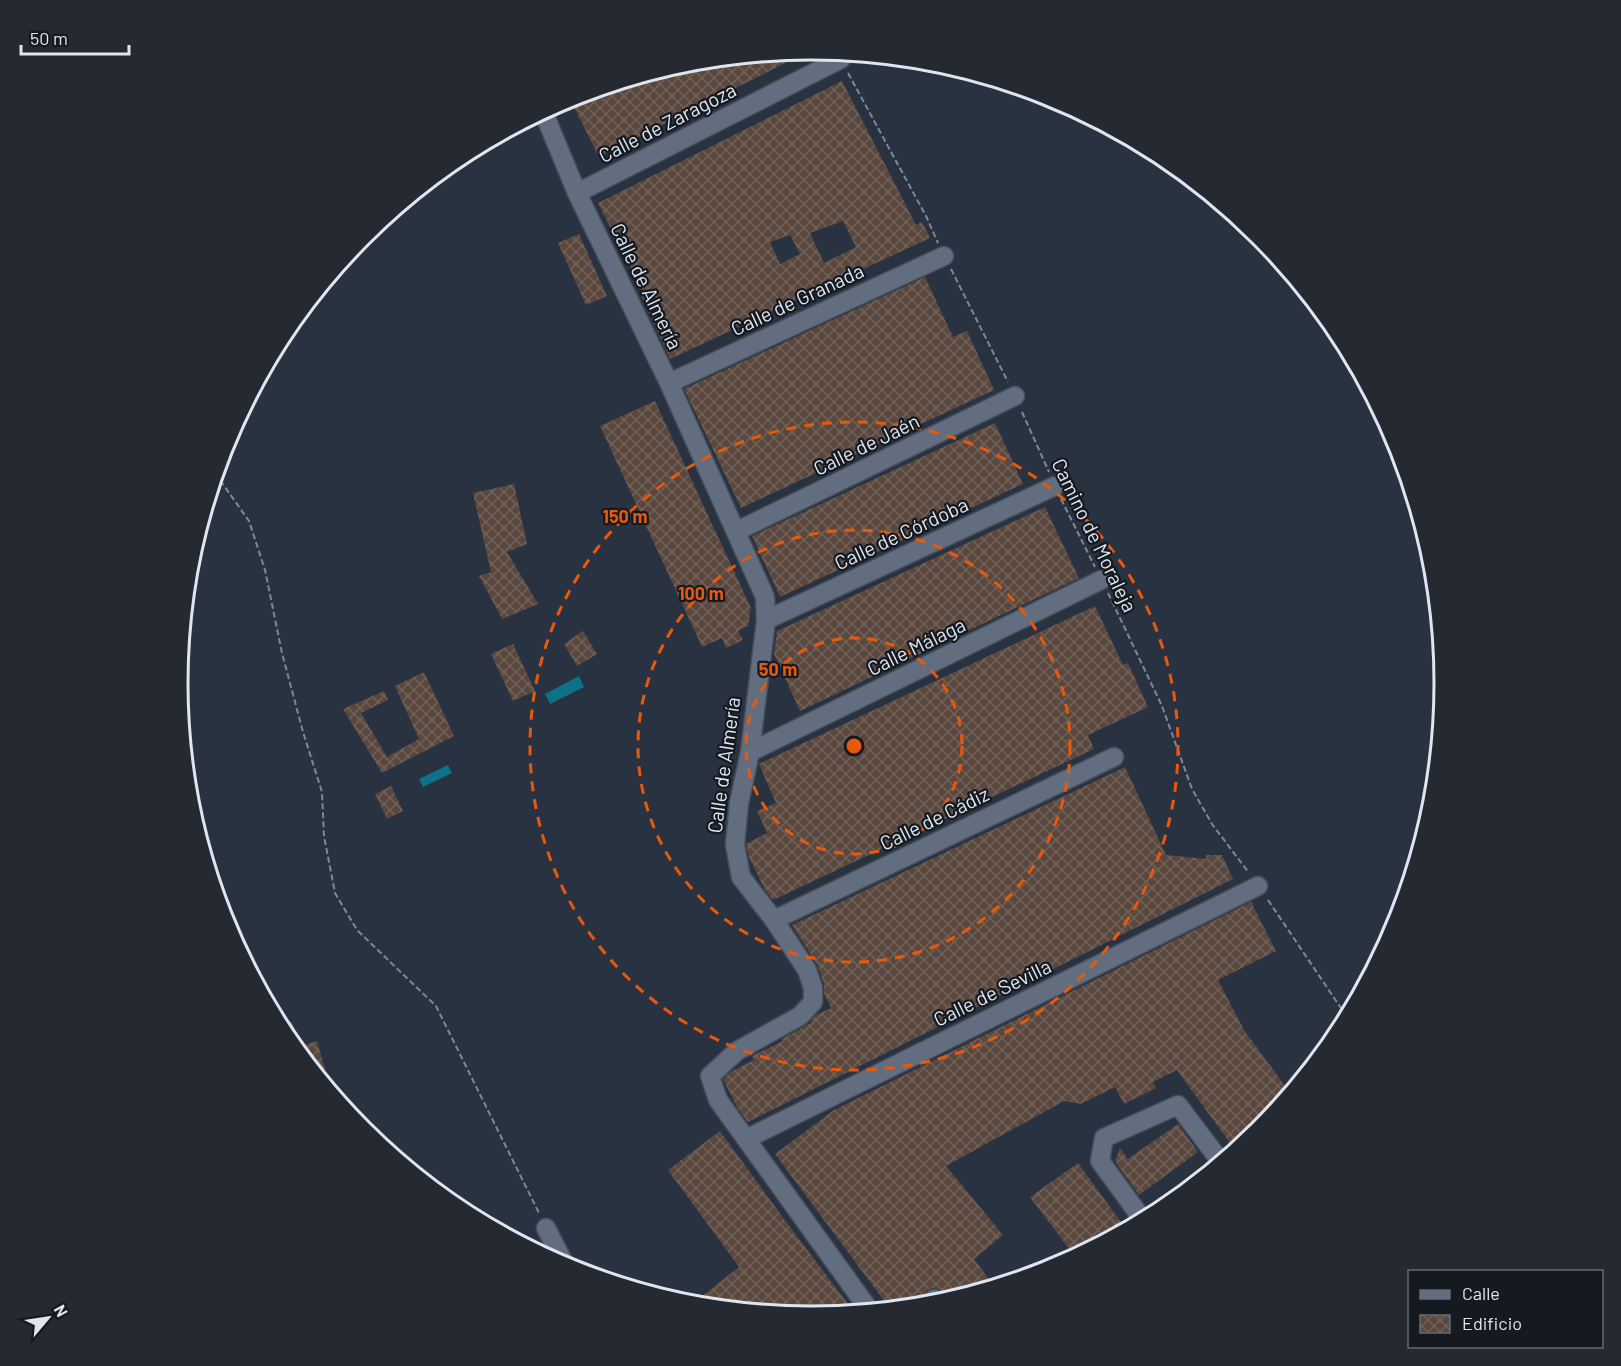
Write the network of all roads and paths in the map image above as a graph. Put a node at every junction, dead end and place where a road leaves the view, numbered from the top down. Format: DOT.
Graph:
graph roads {
  1 [pos="838,61"];
  2 [pos="842,61"];
  3 [pos="546,119"];
  4 [pos="577,193"];
  5 [pos="944,256"];
  6 [pos="669,383"];
  7 [pos="1015,396"];
  8 [pos="221,482"];
  9 [pos="1055,486"];
  10 [pos="736,531"];
  11 [pos="1101,580"];
  12 [pos="766,620"];
  13 [pos="750,752"];
  14 [pos="1114,757"];
  15 [pos="1258,886"];
  16 [pos="774,920"];
  17 [pos="1341,1009"];
  18 [pos="746,1139"];
  19 [pos="1216,1155"];
  20 [pos="1138,1213"];
  21 [pos="546,1228"];
  22 [pos="559,1253"];
  23 [pos="865,1304"];
  1 -- 4 [label="street, Calle de Zaragoza"];
  2 -- 5 [label="path, Camino de Moraleja"];
  3 -- 4 [label="street, Calle de Almería"];
  4 -- 6 [label="street, Calle de Almería"];
  5 -- 6 [label="street, Calle de Granada"];
  5 -- 7 [label="path, Camino de Moraleja"];
  6 -- 10 [label="street, Calle de Almería"];
  7 -- 9 [label="path, Camino de Moraleja"];
  7 -- 10 [label="street, Calle de Jaén"];
  8 -- 21 [label="path"];
  9 -- 11 [label="path, Camino de Moraleja"];
  9 -- 12 [label="street, Calle de Córdoba"];
  10 -- 12 [label="street, Calle de Almería"];
  11 -- 13 [label="street, Calle Málaga"];
  11 -- 15 [label="path, Camino de Moraleja"];
  12 -- 13 [label="street, Calle de Almería"];
  13 -- 16 [label="street, Calle de Almería"];
  14 -- 16 [label="street, Calle de Cádiz"];
  15 -- 17 [label="path, Camino de Moraleja"];
  15 -- 18 [label="street, Calle de Sevilla"];
  16 -- 18 [label="street, Calle de Almería"];
  18 -- 23 [label="street, Calle de Almería"];
  19 -- 20 [label="street"];
  21 -- 22 [label="street"];
}
